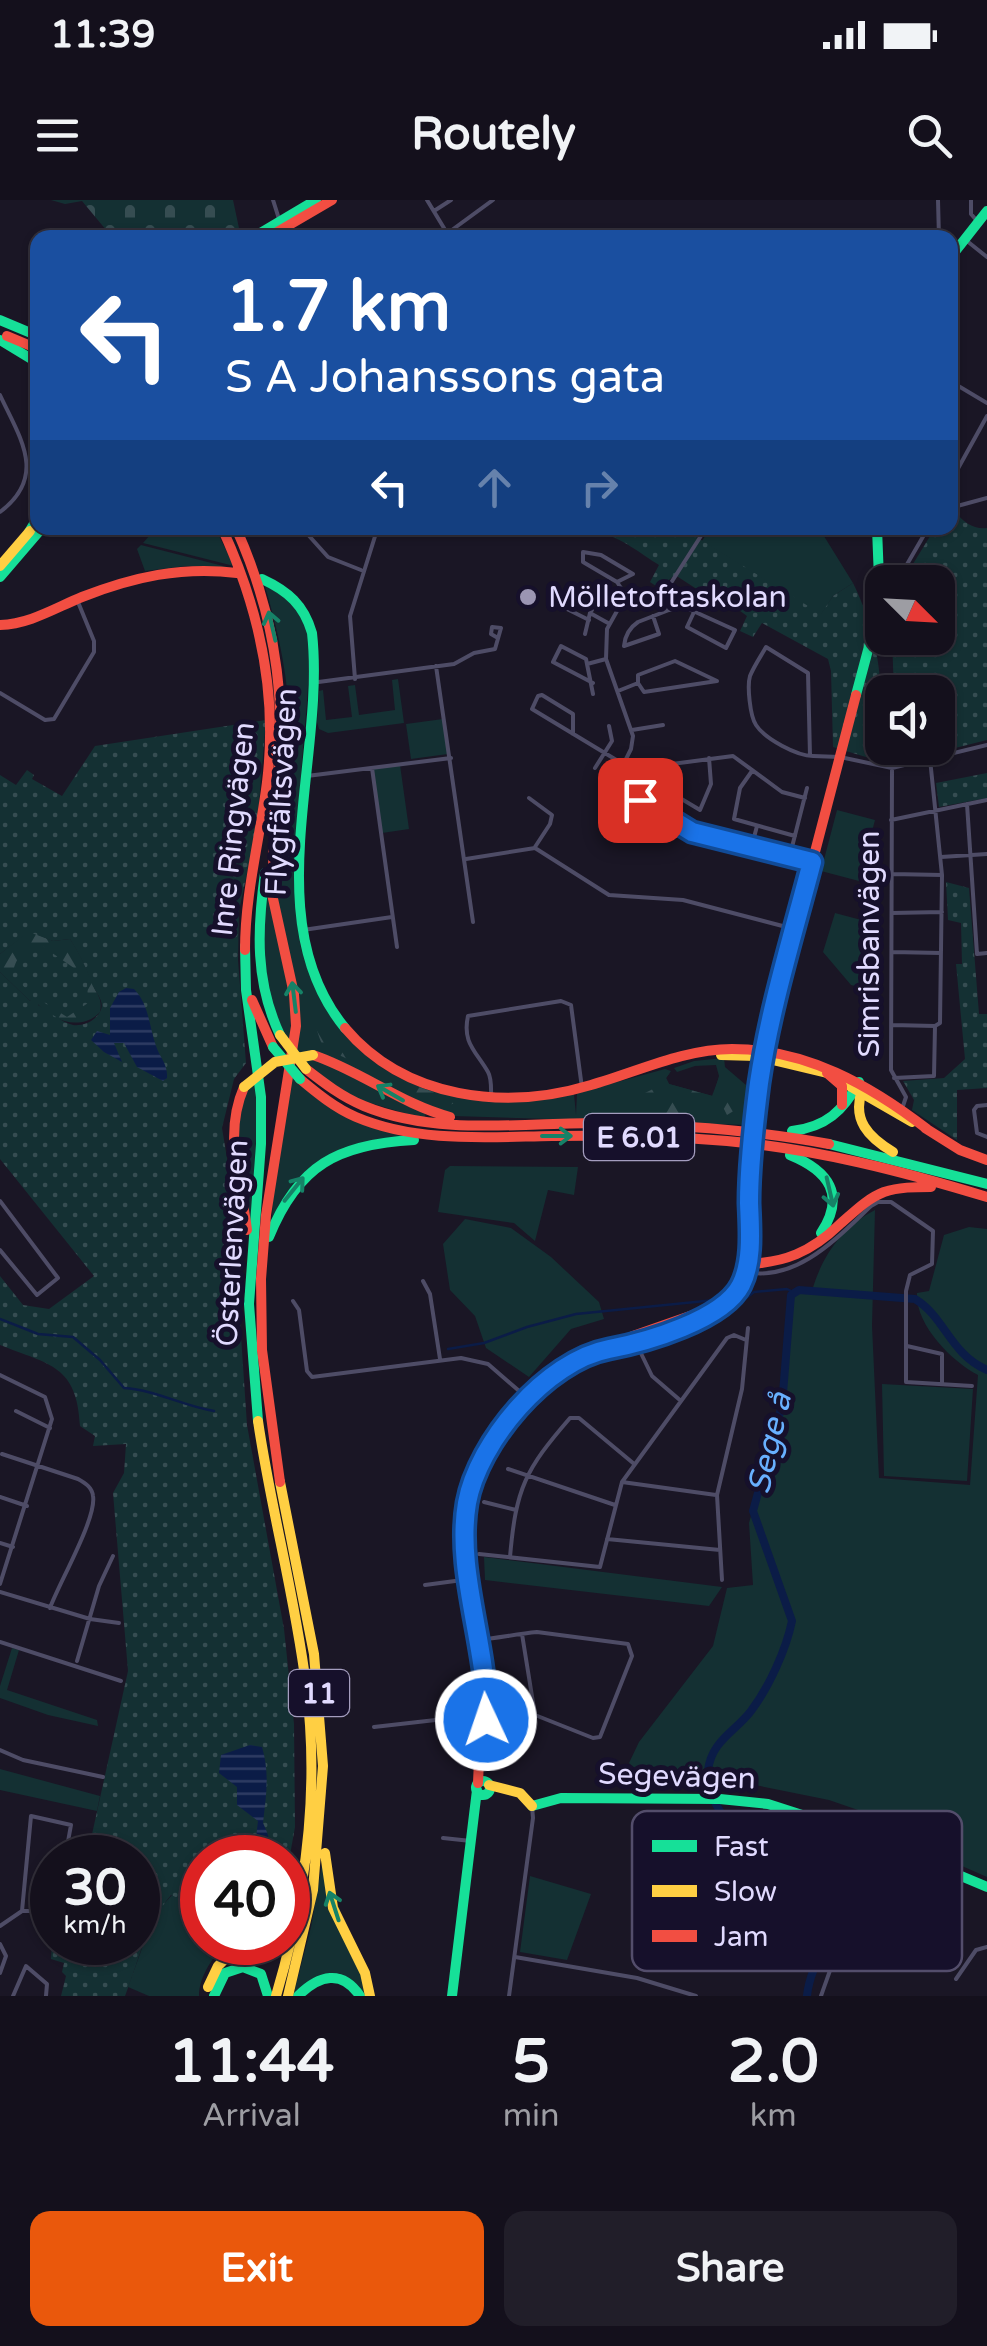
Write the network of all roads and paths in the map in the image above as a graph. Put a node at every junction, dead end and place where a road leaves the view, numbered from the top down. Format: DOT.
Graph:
graph roads {
  1 [pos="272,200"];
  2 [pos="316,200"];
  3 [pos="332,200"];
  4 [pos="427,200"];
  5 [pos="451,200"];
  6 [pos="493,200"];
  7 [pos="938,200"];
  8 [pos="970,200"];
  9 [pos="987,211"];
  10 [pos="434,212"];
  11 [pos="280,220"];
  12 [pos="979,223"];
  13 [pos="264,230"];
  14 [pos="281,230"];
  15 [pos="445,230"];
  16 [pos="454,230"];
  17 [pos="939,230"];
  18 [pos="966,240"];
  19 [pos="958,249"];
  20 [pos="987,257"];
  21 [pos="0,317"];
  22 [pos="30,324"];
  23 [pos="30,332"];
  24 [pos="0,337"];
  25 [pos="30,346"];
  26 [pos="30,358"];
  27 [pos="958,386"];
  28 [pos="0,397"];
  29 [pos="987,403"];
  30 [pos="987,416"];
  31 [pos="958,464"];
  32 [pos="987,498"];
  33 [pos="958,506"];
  34 [pos="0,512"];
  35 [pos="30,531"];
  36 [pos="36,535"];
  37 [pos="225,535"];
  38 [pos="239,535"];
  39 [pos="308,535"];
  40 [pos="375,535"];
  41 [pos="702,535"];
  42 [pos="877,535"];
  43 [pos="924,535"];
  44 [pos="879,565"];
  45 [pos="907,565"];
  46 [pos="0,566"];
  47 [pos="363,570"];
  48 [pos="236,573"];
  49 [pos="0,577"];
  50 [pos="262,580"];
  51 [pos="617,582"];
  52 [pos="662,590"];
  53 [pos="77,599"];
  54 [pos="598,599"];
  55 [pos="629,600"];
  56 [pos="592,610"];
  57 [pos="668,610"];
  58 [pos="694,612"];
  59 [pos="653,616"];
  60 [pos="588,620"];
  61 [pos="608,624"];
  62 [pos="0,627"];
  63 [pos="585,634"];
  64 [pos="498,638"];
  65 [pos="867,655"];
  66 [pos="606,658"];
  67 [pos="588,664"];
  68 [pos="436,666"];
  69 [pos="354,678"];
  70 [pos="311,682"];
  71 [pos="592,682"];
  72 [pos="638,683"];
  73 [pos="618,691"];
  74 [pos="0,693"];
  75 [pos="593,694"];
  76 [pos="664,725"];
  77 [pos="609,726"];
  78 [pos="632,730"];
  79 [pos="574,734"];
  80 [pos="987,745"];
  81 [pos="604,753"];
  82 [pos="955,753"];
  83 [pos="810,756"];
  84 [pos="840,756"];
  85 [pos="451,758"];
  86 [pos="709,758"];
  87 [pos="623,764"];
  88 [pos="906,765"];
  89 [pos="931,765"];
  90 [pos="372,768"];
  91 [pos="595,768"];
  92 [pos="892,768"];
  93 [pos="752,770"];
  94 [pos="306,776"];
  95 [pos="643,776"];
  96 [pos="638,785"];
  97 [pos="807,788"];
  98 [pos="678,797"];
  99 [pos="529,798"];
  100 [pos="805,798"];
  101 [pos="987,800"];
  102 [pos="967,804"];
  103 [pos="936,810"];
  104 [pos="275,814"];
  105 [pos="666,816"];
  106 [pos="892,820"];
  107 [pos="757,826"];
  108 [pos="795,836"];
  109 [pos="751,847"];
  110 [pos="792,847"];
  111 [pos="534,848"];
  112 [pos="987,854"];
  113 [pos="970,855"];
  114 [pos="941,857"];
  115 [pos="466,858"];
  116 [pos="812,862"];
  117 [pos="892,874"];
  118 [pos="942,875"];
  119 [pos="942,912"];
  120 [pos="892,913"];
  121 [pos="392,916"];
  122 [pos="473,922"];
  123 [pos="303,930"];
  124 [pos="794,930"];
  125 [pos="244,946"];
  126 [pos="397,947"];
  127 [pos="892,952"];
  128 [pos="941,953"];
  129 [pos="987,953"];
  130 [pos="892,1024"];
  131 [pos="935,1026"];
  132 [pos="764,1054"];
  133 [pos="827,1073"];
  134 [pos="303,1074"];
  135 [pos="894,1078"];
  136 [pos="860,1087"];
  137 [pos="582,1088"];
  138 [pos="491,1098"];
  139 [pos="987,1105"];
  140 [pos="900,1111"];
  141 [pos="836,1116"];
  142 [pos="517,1123"];
  143 [pos="675,1126"];
  144 [pos="500,1137"];
  145 [pos="987,1137"];
  146 [pos="718,1141"];
  147 [pos="987,1160"];
  148 [pos="942,1171"];
  149 [pos="987,1184"];
  150 [pos="987,1199"];
  151 [pos="0,1201"];
  152 [pos="0,1250"];
  153 [pos="746,1265"];
  154 [pos="262,1279"];
  155 [pos="422,1281"];
  156 [pos="293,1301"];
  157 [pos="748,1328"];
  158 [pos="634,1339"];
  159 [pos="746,1340"];
  160 [pos="907,1346"];
  161 [pos="250,1348"];
  162 [pos="440,1360"];
  163 [pos="0,1375"];
  164 [pos="942,1383"];
  165 [pos="972,1386"];
  166 [pos="260,1391"];
  167 [pos="526,1398"];
  168 [pos="681,1400"];
  169 [pos="16,1411"];
  170 [pos="50,1428"];
  171 [pos="2,1454"];
  172 [pos="634,1464"];
  173 [pos="39,1466"];
  174 [pos="508,1469"];
  175 [pos="526,1477"];
  176 [pos="622,1482"];
  177 [pos="717,1495"];
  178 [pos="0,1497"];
  179 [pos="484,1502"];
  180 [pos="27,1506"];
  181 [pos="615,1506"];
  182 [pos="516,1510"];
  183 [pos="607,1539"];
  184 [pos="0,1543"];
  185 [pos="13,1548"];
  186 [pos="720,1550"];
  187 [pos="479,1554"];
  188 [pos="113,1556"];
  189 [pos="510,1557"];
  190 [pos="470,1579"];
  191 [pos="722,1580"];
  192 [pos="0,1584"];
  193 [pos="425,1585"];
  194 [pos="0,1592"];
  195 [pos="50,1608"];
  196 [pos="90,1619"];
  197 [pos="119,1624"];
  198 [pos="522,1634"];
  199 [pos="478,1640"];
  200 [pos="0,1642"];
  201 [pos="77,1661"];
  202 [pos="121,1681"];
  203 [pos="484,1720"];
  204 [pos="374,1726"];
  205 [pos="323,1745"];
  206 [pos="0,1750"];
  207 [pos="103,1776"];
  208 [pos="483,1788"];
  209 [pos="532,1806"];
  210 [pos="795,1811"];
  211 [pos="310,1814"];
  212 [pos="30,1835"];
  213 [pos="30,1835"];
  214 [pos="69,1835"];
  215 [pos="306,1835"];
  216 [pos="443,1838"];
  217 [pos="471,1841"];
  218 [pos="962,1877"];
  219 [pos="987,1887"];
  220 [pos="22,1911"];
  221 [pos="30,1911"];
  222 [pos="0,1926"];
  223 [pos="0,1944"];
  224 [pos="987,1947"];
  225 [pos="513,1957"];
  226 [pos="221,1965"];
  227 [pos="962,1970"];
  228 [pos="829,1971"];
  229 [pos="961,1971"];
  230 [pos="0,1972"];
  231 [pos="956,1978"];
  232 [pos="13,1996"];
  233 [pos="46,1996"];
  234 [pos="210,1996"];
  235 [pos="268,1996"];
  236 [pos="276,1996"];
  237 [pos="288,1996"];
  238 [pos="298,1996"];
  239 [pos="360,1996"];
  240 [pos="370,1996"];
  241 [pos="452,1996"];
  242 [pos="510,1996"];
  243 [pos="696,1996"];
  244 [pos="821,1996"];
  1 -- 11 [label="street"];
  2 -- 11 [label="main road"];
  3 -- 14 [label="main road"];
  4 -- 10 [label="street"];
  5 -- 10 [label="street"];
  6 -- 16 [label="street"];
  7 -- 17 [label="street"];
  8 -- 12 [label="street"];
  9 -- 12 [label="main road"];
  10 -- 15 [label="street"];
  11 -- 13 [label="main road"];
  12 -- 18 [label="main road"];
  18 -- 19 [label="main road"];
  18 -- 20 [label="street"];
  21 -- 22 [label="main road"];
  21 -- 23 [label="main road"];
  24 -- 25 [label="main road"];
  24 -- 26 [label="main road"];
  27 -- 29 [label="street"];
  28 -- 34 [label="street"];
  30 -- 31 [label="street"];
  32 -- 33 [label="street"];
  35 -- 46 [label="main road"];
  36 -- 49 [label="main road"];
  37 -- 125 [label="main road, Inre Ringvägen / E 6.01"];
  104 -- 38 [label="main road, Inre Ringvägen / E 6.01, one-way"];
  39 -- 47 [label="street"];
  40 -- 47 [label="street"];
  41 -- 52 [label="street"];
  42 -- 44 [label="main road"];
  43 -- 45 [label="street"];
  47 -- 69 [label="street"];
  48 -- 53 [label="main road"];
  50 -- 70 [label="main road, Flygfältsvägen"];
  51 -- 51 [label="street"];
  51 -- 55 [label="street"];
  52 -- 55 [label="street"];
  52 -- 57 [label="street"];
  53 -- 62 [label="main road"];
  53 -- 74 [label="street"];
  54 -- 56 [label="street"];
  55 -- 61 [label="street"];
  56 -- 60 [label="street"];
  56 -- 60 [label="street"];
  56 -- 61 [label="street"];
  57 -- 58 [label="street"];
  57 -- 59 [label="street"];
  58 -- 58 [label="street"];
  59 -- 59 [label="street"];
  60 -- 63 [label="street"];
  61 -- 66 [label="street"];
  64 -- 68 [label="street"];
  65 -- 84 [label="main road"];
  66 -- 67 [label="street"];
  66 -- 73 [label="street"];
  67 -- 71 [label="street"];
  67 -- 71 [label="street"];
  68 -- 69 [label="street"];
  68 -- 85 [label="street"];
  69 -- 70 [label="street"];
  70 -- 94 [label="main road, Flygfältsvägen"];
  71 -- 75 [label="street"];
  72 -- 72 [label="street"];
  72 -- 73 [label="street"];
  73 -- 78 [label="street"];
  76 -- 78 [label="street"];
  77 -- 81 [label="street"];
  78 -- 87 [label="street"];
  79 -- 79 [label="street"];
  79 -- 81 [label="street"];
  80 -- 82 [label="street"];
  81 -- 87 [label="street"];
  81 -- 91 [label="street"];
  83 -- 83 [label="street"];
  83 -- 84 [label="street"];
  84 -- 92 [label="street"];
  84 -- 116 [label="main road"];
  85 -- 90 [label="street"];
  85 -- 115 [label="street"];
  86 -- 93 [label="street"];
  86 -- 95 [label="street"];
  86 -- 98 [label="street"];
  87 -- 105 [label="street"];
  88 -- 92 [label="street"];
  89 -- 103 [label="street"];
  90 -- 94 [label="street"];
  90 -- 121 [label="street"];
  92 -- 106 [label="street, Simrisbanvägen"];
  93 -- 100 [label="street"];
  93 -- 107 [label="street"];
  94 -- 123 [label="main road, Flygfältsvägen"];
  95 -- 96 [label="street"];
  95 -- 98 [label="street"];
  97 -- 100 [label="street"];
  98 -- 105 [label="street"];
  99 -- 111 [label="street"];
  100 -- 108 [label="street"];
  101 -- 102 [label="street"];
  102 -- 103 [label="street"];
  102 -- 113 [label="street"];
  103 -- 106 [label="street"];
  103 -- 114 [label="street"];
  104 -- 134 [label="main road, Inre Ringvägen / E 6.01, bridge"];
  154 -- 104 [label="main road, Österlenvägen / 11, one-way"];
  105 -- 109 [label="street"];
  106 -- 117 [label="street, Simrisbanvägen"];
  107 -- 108 [label="street"];
  107 -- 109 [label="street"];
  108 -- 110 [label="street"];
  109 -- 116 [label="street"];
  111 -- 115 [label="street"];
  111 -- 124 [label="street"];
  112 -- 113 [label="street"];
  113 -- 114 [label="street"];
  113 -- 129 [label="street"];
  114 -- 118 [label="street"];
  115 -- 122 [label="street"];
  116 -- 124 [label="main road"];
  117 -- 118 [label="street"];
  117 -- 120 [label="street, Simrisbanvägen"];
  118 -- 119 [label="street"];
  119 -- 120 [label="street"];
  119 -- 128 [label="street"];
  120 -- 127 [label="street, Simrisbanvägen"];
  121 -- 123 [label="street"];
  121 -- 126 [label="street"];
  123 -- 138 [label="main road, Flygfältsvägen"];
  124 -- 132 [label="main road"];
  125 -- 134 [label="main road, Inre Ringvägen / E 6.01, bridge"];
  125 -- 161 [label="main road, Österlenvägen / 11"];
  127 -- 128 [label="street"];
  127 -- 130 [label="street, Simrisbanvägen"];
  128 -- 131 [label="street"];
  130 -- 131 [label="street"];
  130 -- 135 [label="street, Simrisbanvägen"];
  131 -- 135 [label="street"];
  132 -- 133 [label="main road"];
  132 -- 136 [label="main road"];
  132 -- 137 [label="main road, Flygfältsvägen"];
  132 -- 153 [label="main road, bridge"];
  133 -- 136 [label="main road"];
  133 -- 141 [label="main road"];
  134 -- 142 [label="main road, Inre Ringvägen / E 6.01"];
  134 -- 144 [label="main road, Inre Ringvägen / E 6.01"];
  135 -- 140 [label="street, Simrisbanvägen"];
  136 -- 140 [label="main road"];
  136 -- 141 [label="main road"];
  136 -- 148 [label="main road"];
  137 -- 138 [label="main road, Flygfältsvägen"];
  137 -- 138 [label="street"];
  139 -- 145 [label="street"];
  140 -- 147 [label="main road"];
  141 -- 143 [label="main road"];
  142 -- 143 [label="main road, Inre Ringvägen / E 6.01"];
  142 -- 161 [label="main road, one-way, bridge"];
  143 -- 148 [label="main road, Inre Ringvägen / E 6.01"];
  144 -- 146 [label="main road, Inre Ringvägen / E 6.01, one-way"];
  154 -- 144 [label="main road, one-way"];
  146 -- 150 [label="main road, Inre Ringvägen / E 6.01"];
  146 -- 153 [label="main road, one-way"];
  148 -- 149 [label="main road, Inre Ringvägen / E 6.01"];
  150 -- 153 [label="main road"];
  151 -- 152 [label="street"];
  153 -- 158 [label="main road"];
  153 -- 160 [label="street"];
  154 -- 166 [label="main road, Österlenvägen / 11"];
  155 -- 162 [label="street"];
  156 -- 162 [label="street"];
  157 -- 159 [label="street"];
  158 -- 167 [label="main road"];
  158 -- 168 [label="street"];
  159 -- 168 [label="street"];
  159 -- 177 [label="street"];
  160 -- 164 [label="street"];
  160 -- 164 [label="street"];
  161 -- 166 [label="main road, Österlenvägen / 11"];
  162 -- 167 [label="street"];
  163 -- 170 [label="street"];
  164 -- 165 [label="street"];
  166 -- 205 [label="main road, 11"];
  166 -- 211 [label="main road, 11"];
  167 -- 190 [label="main road"];
  168 -- 172 [label="street"];
  169 -- 170 [label="street"];
  170 -- 173 [label="street"];
  171 -- 173 [label="street"];
  172 -- 175 [label="street"];
  172 -- 176 [label="street"];
  173 -- 180 [label="street"];
  173 -- 195 [label="street"];
  174 -- 175 [label="street"];
  175 -- 181 [label="street"];
  175 -- 182 [label="street"];
  176 -- 177 [label="street"];
  176 -- 181 [label="street"];
  177 -- 186 [label="street"];
  178 -- 180 [label="street"];
  179 -- 182 [label="street"];
  180 -- 185 [label="street"];
  181 -- 183 [label="street"];
  182 -- 189 [label="street"];
  183 -- 186 [label="street"];
  183 -- 189 [label="street"];
  184 -- 185 [label="street"];
  185 -- 192 [label="street"];
  186 -- 191 [label="street"];
  187 -- 189 [label="street"];
  188 -- 196 [label="street"];
  190 -- 193 [label="street"];
  190 -- 199 [label="main road"];
  194 -- 195 [label="street"];
  195 -- 196 [label="street"];
  196 -- 197 [label="street"];
  196 -- 201 [label="street"];
  198 -- 198 [label="street"];
  198 -- 199 [label="street"];
  199 -- 203 [label="main road"];
  200 -- 202 [label="street"];
  203 -- 204 [label="street"];
  203 -- 208 [label="main road"];
  205 -- 237 [label="main road, 11"];
  240 -- 205 [label="main road, one-way"];
  206 -- 207 [label="street"];
  208 -- 209 [label="main road, Segevägen"];
  208 -- 217 [label="main road"];
  209 -- 210 [label="main road, Segevägen"];
  209 -- 225 [label="street"];
  211 -- 215 [label="main road"];
  211 -- 236 [label="main road, 11"];
  212 -- 220 [label="street"];
  213 -- 214 [label="street"];
  216 -- 217 [label="street"];
  217 -- 241 [label="main road"];
  218 -- 219 [label="main road, Segevägen"];
  220 -- 221 [label="street"];
  220 -- 222 [label="street"];
  223 -- 230 [label="street"];
  224 -- 227 [label="street"];
  225 -- 242 [label="street"];
  225 -- 243 [label="street"];
  226 -- 234 [label="main road"];
  228 -- 244 [label="street"];
  229 -- 231 [label="street"];
  232 -- 233 [label="street"];
  234 -- 235 [label="main road"];
  238 -- 239 [label="main road"];
}
